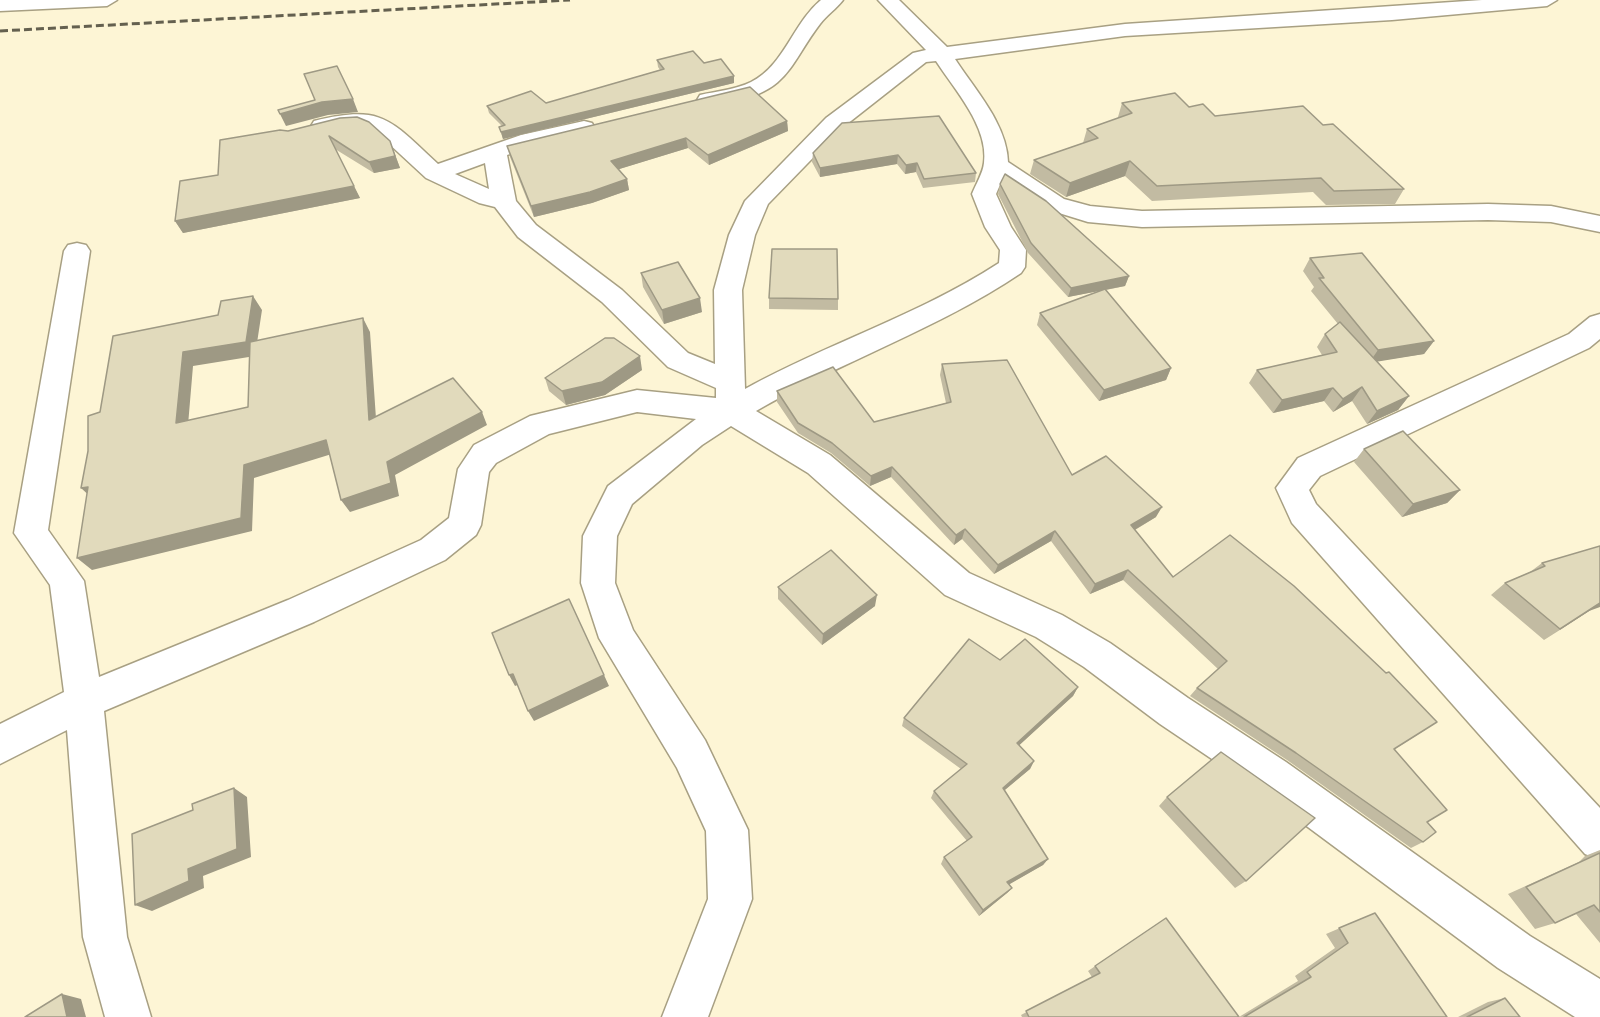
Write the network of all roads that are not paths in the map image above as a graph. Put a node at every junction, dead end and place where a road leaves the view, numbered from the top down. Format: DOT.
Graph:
graph roads {
  1 [pos="107,0"];
  2 [pos="833,0"];
  3 [pos="888,0"];
  4 [pos="1547,0"];
  5 [pos="0,5"];
  6 [pos="941,53"];
  7 [pos="685,106"];
  8 [pos="608,123"];
  9 [pos="304,131"];
  10 [pos="495,154"];
  11 [pos="996,165"];
  12 [pos="434,173"];
  13 [pos="504,202"];
  14 [pos="1600,224"];
  15 [pos="77,251"];
  16 [pos="1600,324"];
  17 [pos="730,397"];
  18 [pos="84,701"];
  19 [pos="0,745"];
  20 [pos="1600,839"];
  21 [pos="1600,1006"];
  22 [pos="686,1016"];
  23 [pos="128,1017"];
  1 -- 5 [label="street"];
  2 -- 7 [label="street"];
  3 -- 6 [label="street"];
  4 -- 6 [label="street"];
  6 -- 11 [label="street"];
  6 -- 17 [label="street"];
  8 -- 10 [label="street"];
  9 -- 12 [label="street"];
  10 -- 12 [label="street"];
  10 -- 13 [label="street"];
  11 -- 14 [label="street"];
  11 -- 17 [label="street"];
  12 -- 13 [label="street"];
  13 -- 17 [label="street"];
  15 -- 18 [label="street"];
  16 -- 20 [label="street"];
  17 -- 18 [label="street"];
  17 -- 21 [label="street"];
  17 -- 22 [label="street"];
  18 -- 19 [label="street"];
  18 -- 23 [label="street"];
}
